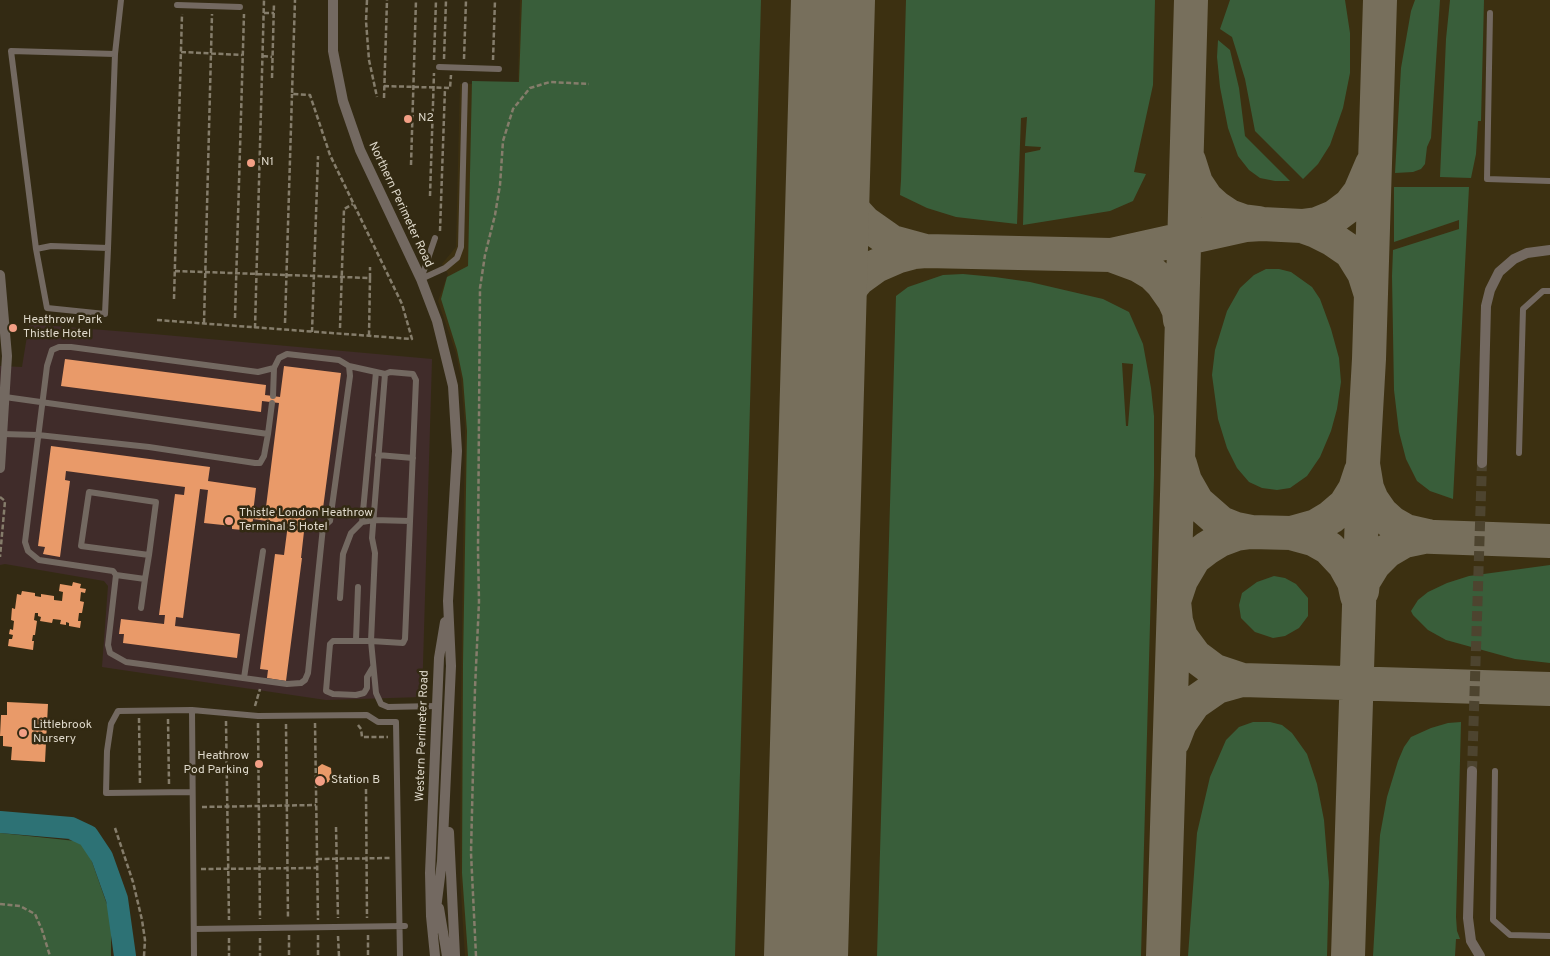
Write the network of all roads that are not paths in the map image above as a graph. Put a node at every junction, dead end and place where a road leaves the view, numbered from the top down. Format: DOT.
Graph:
graph roads {
  1 [pos="121,0"];
  2 [pos="333,0"];
  3 [pos="180,5"];
  4 [pos="242,8"];
  5 [pos="1490,13"];
  6 [pos="115,54"];
  7 [pos="439,67"];
  8 [pos="499,69"];
  9 [pos="465,85"];
  10 [pos="1550,181"];
  11 [pos="438,236"];
  12 [pos="108,248"];
  13 [pos="36,249"];
  14 [pos="1550,250"];
  15 [pos="0,275"];
  16 [pos="421,279"];
  17 [pos="1550,291"];
  18 [pos="3,342"];
  19 [pos="349,366"];
  20 [pos="274,368"];
  21 [pos="376,372"];
  22 [pos="3,373"];
  23 [pos="384,374"];
  24 [pos="5,397"];
  25 [pos="42,402"];
  26 [pos="455,418"];
  27 [pos="2,434"];
  28 [pos="268,434"];
  29 [pos="38,435"];
  30 [pos="1519,453"];
  31 [pos="378,455"];
  32 [pos="413,458"];
  33 [pos="1482,463"];
  34 [pos="0,468"];
  35 [pos="374,520"];
  36 [pos="410,521"];
  37 [pos="362,522"];
  38 [pos="263,552"];
  39 [pos="149,555"];
  40 [pos="116,574"];
  41 [pos="146,578"];
  42 [pos="358,587"];
  43 [pos="340,598"];
  44 [pos="448,601"];
  45 [pos="141,608"];
  46 [pos="356,640"];
  47 [pos="371,641"];
  48 [pos="373,667"];
  49 [pos="244,678"];
  50 [pos="436,706"];
  51 [pos="192,710"];
  52 [pos="1472,771"];
  53 [pos="1495,771"];
  54 [pos="446,786"];
  55 [pos="192,792"];
  56 [pos="430,873"];
  57 [pos="437,903"];
  58 [pos="402,926"];
  59 [pos="194,929"];
  60 [pos="433,934"];
  61 [pos="1550,936"];
  62 [pos="194,956"];
  63 [pos="400,956"];
  64 [pos="435,956"];
  65 [pos="447,956"];
  66 [pos="455,956"];
  67 [pos="1480,956"];
  1 -- 6 [label="lane"];
  2 -- 16 [label="street, Northern Perimeter Road"];
  3 -- 4 [label="lane"];
  5 -- 10 [label="lane"];
  6 -- 12 [label="lane"];
  6 -- 13 [label="lane"];
  7 -- 8 [label="lane"];
  9 -- 16 [label="lane"];
  11 -- 16 [label="lane"];
  12 -- 13 [label="lane"];
  12 -- 13 [label="lane"];
  14 -- 33 [label="street"];
  15 -- 18 [label="street"];
  16 -- 26 [label="street, Northern Perimeter Road"];
  17 -- 30 [label="lane"];
  18 -- 22 [label="street"];
  19 -- 20 [label="lane"];
  19 -- 21 [label="lane"];
  19 -- 49 [label="lane"];
  20 -- 25 [label="lane"];
  20 -- 28 [label="lane"];
  21 -- 23 [label="lane"];
  21 -- 37 [label="lane"];
  22 -- 24 [label="street"];
  23 -- 31 [label="lane"];
  23 -- 32 [label="lane"];
  24 -- 25 [label="lane"];
  24 -- 27 [label="street"];
  25 -- 28 [label="lane"];
  25 -- 29 [label="lane"];
  26 -- 44 [label="street, Western Perimeter Road"];
  27 -- 29 [label="lane"];
  27 -- 34 [label="street"];
  28 -- 29 [label="lane"];
  29 -- 40 [label="lane"];
  31 -- 32 [label="lane"];
  31 -- 35 [label="lane"];
  32 -- 36 [label="lane"];
  35 -- 36 [label="lane"];
  35 -- 37 [label="lane"];
  35 -- 47 [label="lane"];
  36 -- 47 [label="lane"];
  37 -- 43 [label="lane"];
  38 -- 49 [label="lane"];
  39 -- 39 [label="lane"];
  39 -- 41 [label="lane"];
  40 -- 41 [label="lane"];
  40 -- 49 [label="lane"];
  41 -- 45 [label="lane"];
  42 -- 46 [label="lane"];
  44 -- 50 [label="street, Western Perimeter Road"];
  44 -- 54 [label="street, Western Perimeter Road"];
  46 -- 47 [label="lane"];
  46 -- 48 [label="lane"];
  47 -- 48 [label="lane"];
  48 -- 50 [label="lane"];
  50 -- 56 [label="street, Western Perimeter Road"];
  51 -- 55 [label="lane"];
  51 -- 55 [label="lane"];
  51 -- 58 [label="lane"];
  52 -- 67 [label="street"];
  53 -- 61 [label="lane"];
  54 -- 57 [label="street, Western Perimeter Road"];
  54 -- 66 [label="street, Western Perimeter Road"];
  55 -- 59 [label="lane"];
  56 -- 57 [label="street, Western Perimeter Road"];
  56 -- 60 [label="street, Western Perimeter Road"];
  57 -- 60 [label="street, Western Perimeter Road"];
  57 -- 65 [label="street, Western Perimeter Road"];
  58 -- 59 [label="lane"];
  58 -- 63 [label="lane"];
  59 -- 62 [label="lane"];
  60 -- 64 [label="street, Western Perimeter Road"];
}
